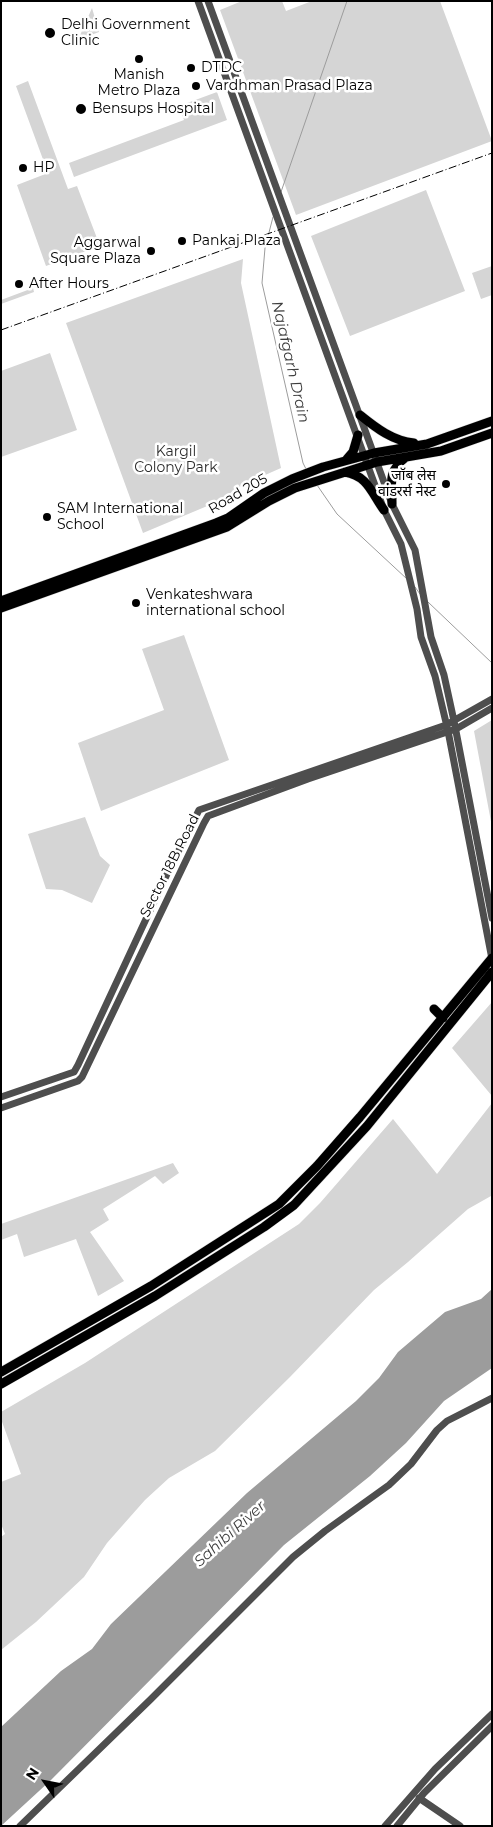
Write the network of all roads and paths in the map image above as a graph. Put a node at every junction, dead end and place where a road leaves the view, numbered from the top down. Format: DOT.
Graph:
graph roads {
  1 [pos="208,3"];
  2 [pos="200,5"];
  3 [pos="360,415"];
  4 [pos="492,421"];
  5 [pos="492,433"];
  6 [pos="358,435"];
  7 [pos="428,444"];
  8 [pos="406,457"];
  9 [pos="346,459"];
  10 [pos="371,459"];
  11 [pos="344,472"];
  12 [pos="294,484"];
  13 [pos="392,504"];
  14 [pos="384,510"];
  15 [pos="1,601"];
  16 [pos="1,608"];
  17 [pos="492,699"];
  18 [pos="492,708"];
  19 [pos="454,721"];
  20 [pos="447,728"];
  21 [pos="456,729"];
  22 [pos="492,918"];
  23 [pos="492,959"];
  24 [pos="492,972"];
  25 [pos="434,1009"];
  26 [pos="443,1018"];
  27 [pos="1,1097"];
  28 [pos="1,1108"];
  29 [pos="1,1372"];
  30 [pos="1,1384"];
  31 [pos="492,1398"];
  32 [pos="492,1714"];
  33 [pos="492,1726"];
  34 [pos="419,1798"];
  35 [pos="20,1826"];
  36 [pos="385,1826"];
  37 [pos="396,1826"];
  38 [pos="460,1826"];
  1 -- 3 [label="street"];
  2 -- 6 [label="street"];
  3 -- 7 [label="main road"];
  3 -- 10 [label="street"];
  4 -- 7 [label="main road, Road 205"];
  5 -- 8 [label="main road, Road 205"];
  6 -- 9 [label="main road"];
  6 -- 10 [label="street"];
  7 -- 10 [label="main road, Road 205"];
  8 -- 10 [label="main road, Road 205"];
  8 -- 13 [label="main road"];
  9 -- 10 [label="main road, Road 205"];
  9 -- 12 [label="main road, Road 205"];
  10 -- 11 [label="main road, Road 205"];
  10 -- 13 [label="street"];
  10 -- 14 [label="street"];
  11 -- 12 [label="main road, Road 205"];
  11 -- 14 [label="main road"];
  12 -- 15 [label="main road, Road 205"];
  12 -- 16 [label="main road, Road 205"];
  13 -- 19 [label="street"];
  14 -- 20 [label="street"];
  17 -- 19 [label="street"];
  18 -- 21 [label="street"];
  19 -- 20 [label="street"];
  19 -- 21 [label="street"];
  20 -- 21 [label="street"];
  20 -- 23 [label="street"];
  20 -- 27 [label="street, Sector 18B Road"];
  20 -- 28 [label="street, Sector 18B Road"];
  21 -- 22 [label="street"];
  23 -- 26 [label="main road"];
  24 -- 30 [label="main road"];
  25 -- 26 [label="main road"];
  26 -- 29 [label="main road"];
  31 -- 35 [label="street"];
  32 -- 36 [label="street"];
  33 -- 34 [label="street"];
  34 -- 37 [label="street"];
  34 -- 38 [label="street"];
}
